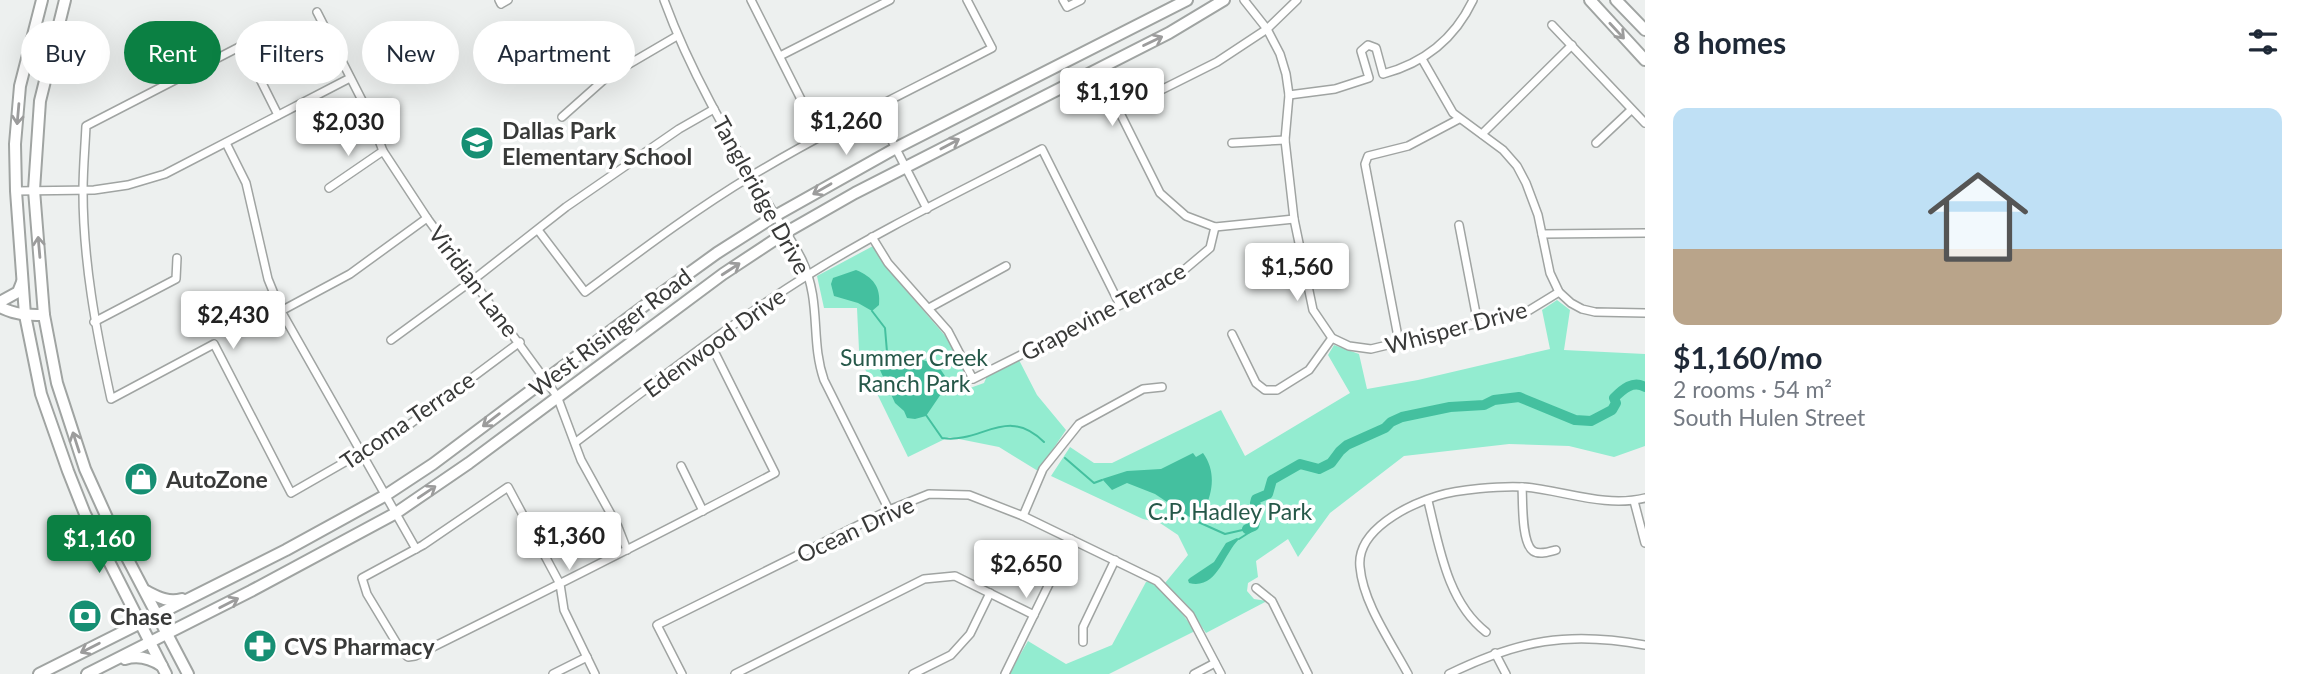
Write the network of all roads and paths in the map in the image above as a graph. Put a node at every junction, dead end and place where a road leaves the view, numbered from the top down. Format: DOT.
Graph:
graph roads {
  1 [pos="42,0"];
  2 [pos="65,0"];
  3 [pos="499,0"];
  4 [pos="508,0"];
  5 [pos="664,0"];
  6 [pos="751,0"];
  7 [pos="890,0"];
  8 [pos="967,0"];
  9 [pos="1063,0"];
  10 [pos="1081,0"];
  11 [pos="1187,0"];
  12 [pos="1224,0"];
  13 [pos="1244,0"];
  14 [pos="1297,0"];
  15 [pos="1473,0"];
  16 [pos="1590,0"];
  17 [pos="1616,0"];
  18 [pos="317,12"];
  19 [pos="1552,25"];
  20 [pos="1267,29"];
  21 [pos="1645,30"];
  22 [pos="677,36"];
  23 [pos="1572,45"];
  24 [pos="780,56"];
  25 [pos="1422,59"];
  26 [pos="1645,60"];
  27 [pos="635,61"];
  28 [pos="1383,74"];
  29 [pos="350,78"];
  30 [pos="1369,78"];
  31 [pos="1027,80"];
  32 [pos="599,84"];
  33 [pos="1289,94"];
  34 [pos="1036,99"];
  35 [pos="875,108"];
  36 [pos="714,109"];
  37 [pos="1631,110"];
  38 [pos="278,115"];
  39 [pos="562,117"];
  40 [pos="1459,119"];
  41 [pos="1645,123"];
  42 [pos="1482,134"];
  43 [pos="820,137"];
  44 [pos="1285,140"];
  45 [pos="226,142"];
  46 [pos="1232,143"];
  47 [pos="1596,143"];
  48 [pos="896,148"];
  49 [pos="383,151"];
  50 [pos="906,168"];
  51 [pos="751,176"];
  52 [pos="329,188"];
  53 [pos="34,190"];
  54 [pos="16,191"];
  55 [pos="83,191"];
  56 [pos="927,209"];
  57 [pos="775,216"];
  58 [pos="427,218"];
  59 [pos="1294,219"];
  60 [pos="1459,225"];
  61 [pos="1215,227"];
  62 [pos="538,230"];
  63 [pos="785,233"];
  64 [pos="1542,233"];
  65 [pos="1645,233"];
  66 [pos="872,237"];
  67 [pos="177,258"];
  68 [pos="1006,266"];
  69 [pos="808,275"];
  70 [pos="473,280"];
  71 [pos="22,282"];
  72 [pos="1559,292"];
  73 [pos="0,304"];
  74 [pos="1120,304"];
  75 [pos="929,308"];
  76 [pos="281,311"];
  77 [pos="1645,313"];
  78 [pos="44,315"];
  79 [pos="25,316"];
  80 [pos="94,322"];
  81 [pos="1478,324"];
  82 [pos="1232,334"];
  83 [pos="1332,338"];
  84 [pos="391,340"];
  85 [pos="520,342"];
  86 [pos="1399,342"];
  87 [pos="710,343"];
  88 [pos="546,379"];
  89 [pos="1162,387"];
  90 [pos="557,396"];
  91 [pos="576,442"];
  92 [pos="362,454"];
  93 [pos="681,466"];
  94 [pos="85,469"];
  95 [pos="70,477"];
  96 [pos="1522,487"];
  97 [pos="386,495"];
  98 [pos="1645,498"];
  99 [pos="1428,500"];
  100 [pos="1633,501"];
  101 [pos="888,510"];
  102 [pos="703,512"];
  103 [pos="396,513"];
  104 [pos="1023,516"];
  105 [pos="1071,539"];
  106 [pos="1645,543"];
  107 [pos="416,549"];
  108 [pos="286,550"];
  109 [pos="627,550"];
  110 [pos="1556,550"];
  111 [pos="1115,561"];
  112 [pos="295,567"];
  113 [pos="560,584"];
  114 [pos="1256,588"];
  115 [pos="146,591"];
  116 [pos="204,591"];
  117 [pos="990,593"];
  118 [pos="158,614"];
  119 [pos="1034,615"];
  120 [pos="141,623"];
  121 [pos="1486,632"];
  122 [pos="168,634"];
  123 [pos="1083,642"];
  124 [pos="150,643"];
  125 [pos="1645,645"];
  126 [pos="1495,653"];
  127 [pos="587,657"];
  128 [pos="1215,663"];
  129 [pos="102,666"];
  130 [pos="164,670"];
  131 [pos="39,674"];
  132 [pos="87,674"];
  133 [pos="188,674"];
  134 [pos="553,674"];
  135 [pos="595,674"];
  136 [pos="682,674"];
  137 [pos="735,674"];
  138 [pos="913,674"];
  139 [pos="1005,674"];
  140 [pos="1194,674"];
  141 [pos="1221,674"];
  142 [pos="1308,674"];
  143 [pos="1408,674"];
  144 [pos="1449,674"];
  145 [pos="1506,674"];
  1 -- 54 [label="main road, one-way"];
  2 -- 53 [label="main road"];
  3 -- 4 [label="street"];
  5 -- 22 [label="street, Tangleridge Drive"];
  6 -- 24 [label="street"];
  7 -- 24 [label="street"];
  8 -- 35 [label="street"];
  9 -- 10 [label="street"];
  11 -- 31 [label="main road, West Risinger Road"];
  34 -- 12 [label="main road, West Risinger Road, one-way"];
  13 -- 20 [label="street"];
  14 -- 20 [label="street"];
  15 -- 25 [label="street"];
  16 -- 26 [label="main road, one-way"];
  17 -- 21 [label="main road"];
  18 -- 29 [label="street, Viridian Lane"];
  19 -- 23 [label="street"];
  20 -- 33 [label="street"];
  20 -- 61 [label="street"];
  22 -- 27 [label="street"];
  22 -- 36 [label="street, Tangleridge Drive"];
  23 -- 37 [label="street"];
  23 -- 42 [label="street"];
  24 -- 43 [label="street"];
  25 -- 28 [label="street"];
  25 -- 40 [label="street"];
  28 -- 30 [label="street"];
  28 -- 30 [label="street"];
  29 -- 38 [label="street"];
  29 -- 49 [label="street, Viridian Lane"];
  30 -- 33 [label="street"];
  31 -- 34 [label="main road"];
  31 -- 48 [label="main road, West Risinger Road"];
  32 -- 39 [label="street"];
  33 -- 44 [label="street"];
  50 -- 34 [label="main road, West Risinger Road, one-way"];
  35 -- 43 [label="street"];
  35 -- 48 [label="street"];
  36 -- 51 [label="street, Tangleridge Drive"];
  36 -- 62 [label="street"];
  37 -- 41 [label="street"];
  37 -- 47 [label="street"];
  38 -- 45 [label="street"];
  38 -- 55 [label="street"];
  40 -- 42 [label="street"];
  40 -- 86 [label="street"];
  42 -- 64 [label="street"];
  43 -- 51 [label="street"];
  44 -- 46 [label="street"];
  44 -- 59 [label="street"];
  45 -- 55 [label="street"];
  45 -- 76 [label="street"];
  48 -- 50 [label="street"];
  48 -- 57 [label="main road, West Risinger Road, one-way"];
  49 -- 52 [label="street"];
  49 -- 58 [label="street, Viridian Lane"];
  50 -- 56 [label="street"];
  50 -- 63 [label="main road, West Risinger Road"];
  51 -- 57 [label="street, Tangleridge Drive"];
  51 -- 62 [label="street"];
  53 -- 54 [label="street"];
  53 -- 55 [label="street"];
  78 -- 53 [label="main road, one-way"];
  54 -- 71 [label="main road"];
  55 -- 80 [label="street"];
  56 -- 66 [label="street, Edenwood Drive"];
  56 -- 74 [label="street, Edenwood Drive"];
  57 -- 63 [label="street, Tangleridge Drive"];
  57 -- 88 [label="main road, West Risinger Road"];
  58 -- 70 [label="street, Viridian Lane"];
  58 -- 76 [label="street"];
  59 -- 61 [label="street"];
  59 -- 83 [label="street"];
  60 -- 81 [label="street"];
  61 -- 74 [label="street, Grapevine Terrace"];
  62 -- 70 [label="street"];
  63 -- 69 [label="street, Tangleridge Drive"];
  90 -- 63 [label="main road, West Risinger Road, one-way"];
  64 -- 65 [label="street"];
  64 -- 72 [label="street"];
  66 -- 69 [label="street, Edenwood Drive"];
  66 -- 75 [label="street"];
  67 -- 80 [label="street"];
  68 -- 75 [label="street"];
  69 -- 87 [label="street, Edenwood Drive"];
  69 -- 101 [label="street, Tangleridge Drive"];
  70 -- 84 [label="street"];
  70 -- 85 [label="street, Viridian Lane"];
  71 -- 73 [label="main road"];
  71 -- 79 [label="main road"];
  72 -- 77 [label="street"];
  72 -- 81 [label="street, Whisper Drive"];
  73 -- 79 [label="main road"];
  74 -- 75 [label="street, Grapevine Terrace"];
  76 -- 92 [label="street"];
  78 -- 79 [label="main road"];
  94 -- 78 [label="main road, one-way"];
  79 -- 95 [label="main road"];
  80 -- 92 [label="street, Tacoma Terrace"];
  81 -- 86 [label="street, Whisper Drive"];
  82 -- 83 [label="street"];
  83 -- 86 [label="street, Whisper Drive"];
  85 -- 88 [label="street, Viridian Lane"];
  85 -- 92 [label="street, Tacoma Terrace"];
  87 -- 91 [label="street, Edenwood Drive"];
  87 -- 102 [label="street"];
  88 -- 90 [label="street, Viridian Lane"];
  88 -- 97 [label="main road, West Risinger Road, one-way"];
  89 -- 104 [label="street"];
  90 -- 91 [label="street, Viridian Lane"];
  103 -- 90 [label="main road, West Risinger Road, one-way"];
  91 -- 109 [label="street, Viridian Lane"];
  92 -- 97 [label="street"];
  93 -- 102 [label="street"];
  94 -- 95 [label="main road"];
  94 -- 115 [label="main road"];
  95 -- 120 [label="main road"];
  96 -- 99 [label="street"];
  96 -- 100 [label="street"];
  96 -- 110 [label="street"];
  97 -- 103 [label="street"];
  97 -- 108 [label="main road, West Risinger Road"];
  98 -- 100 [label="street"];
  99 -- 121 [label="street"];
  99 -- 143 [label="street"];
  100 -- 106 [label="street"];
  101 -- 104 [label="street, Ocean Drive"];
  101 -- 136 [label="street, Ocean Drive"];
  102 -- 109 [label="street"];
  103 -- 107 [label="street"];
  103 -- 112 [label="main road, West Risinger Road"];
  104 -- 105 [label="street, Ocean Drive"];
  105 -- 111 [label="street, Ocean Drive"];
  105 -- 119 [label="street"];
  107 -- 113 [label="street"];
  107 -- 113 [label="street"];
  108 -- 112 [label="main road"];
  108 -- 116 [label="main road, West Risinger Road"];
  109 -- 113 [label="street"];
  111 -- 123 [label="street"];
  111 -- 128 [label="street, Ocean Drive"];
  122 -- 112 [label="main road, West Risinger Road, one-way"];
  113 -- 127 [label="street"];
  114 -- 142 [label="street"];
  115 -- 116 [label="main road"];
  115 -- 118 [label="main road"];
  116 -- 118 [label="main road, West Risinger Road"];
  117 -- 119 [label="street"];
  117 -- 137 [label="street"];
  117 -- 138 [label="street"];
  118 -- 120 [label="main road, West Risinger Road"];
  118 -- 122 [label="main road"];
  119 -- 139 [label="street"];
  120 -- 124 [label="main road"];
  120 -- 131 [label="main road, West Risinger Road, one-way"];
  122 -- 124 [label="main road, West Risinger Road"];
  122 -- 133 [label="main road"];
  124 -- 129 [label="main road, West Risinger Road"];
  124 -- 130 [label="main road"];
  125 -- 126 [label="street"];
  126 -- 144 [label="street"];
  126 -- 145 [label="street"];
  127 -- 134 [label="street"];
  127 -- 135 [label="street"];
  128 -- 140 [label="street"];
  128 -- 141 [label="street, Ocean Drive"];
  129 -- 130 [label="main road"];
  129 -- 132 [label="main road, West Risinger Road"];
}
